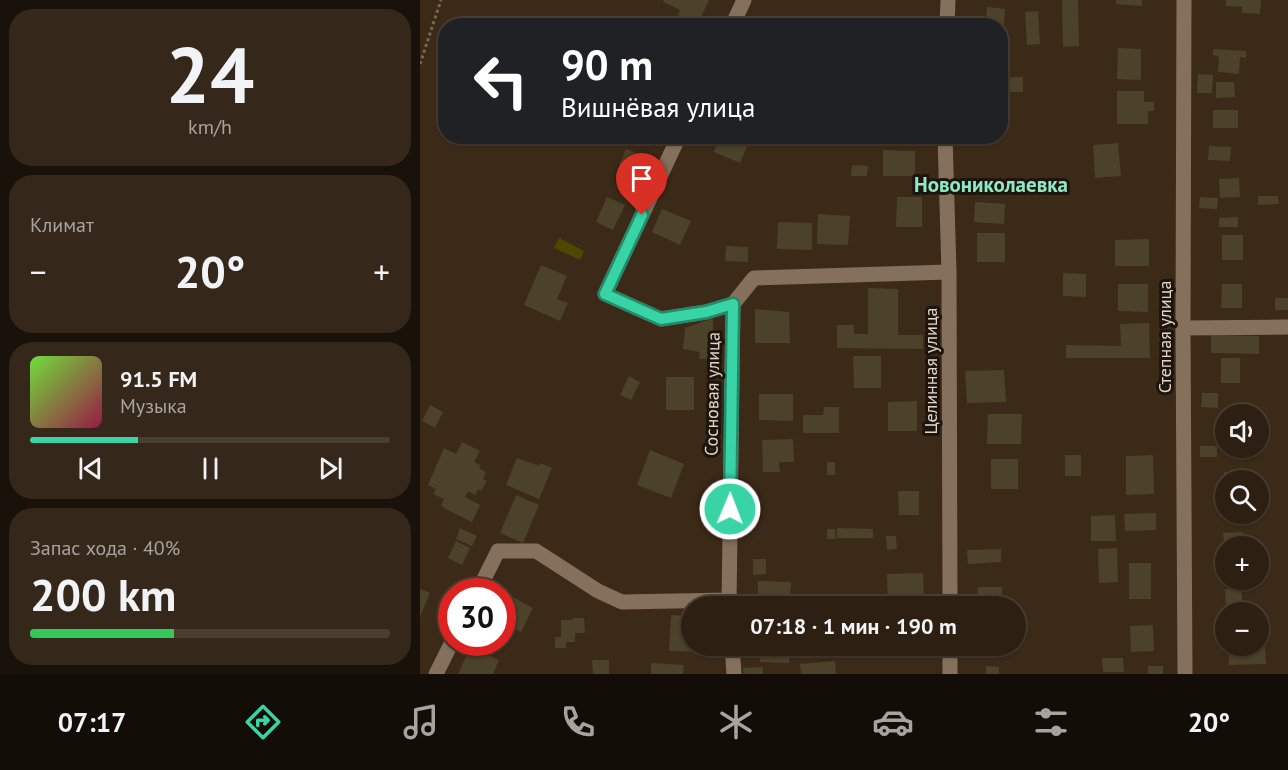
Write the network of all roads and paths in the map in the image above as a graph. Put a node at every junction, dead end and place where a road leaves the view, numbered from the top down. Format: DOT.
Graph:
graph roads {
  1 [pos="441,0"];
  2 [pos="744,0"];
  3 [pos="948,0"];
  4 [pos="1184,0"];
  5 [pos="736,18"];
  6 [pos="947,18"];
  7 [pos="420,64"];
  8 [pos="675,144"];
  9 [pos="945,144"];
  10 [pos="949,272"];
  11 [pos="733,304"];
  12 [pos="1288,327"];
  13 [pos="1183,328"];
  14 [pos="484,578"];
  15 [pos="729,596"];
  16 [pos="950,596"];
  17 [pos="681,603"];
  18 [pos="445,656"];
  19 [pos="733,656"];
  20 [pos="950,656"];
  21 [pos="436,674"];
  22 [pos="734,674"];
  23 [pos="950,674"];
  24 [pos="1185,674"];
  1 -- 7 [label="path"];
  2 -- 5 [label="street"];
  3 -- 6 [label="street"];
  4 -- 13 [label="street, Степная улица"];
  8 -- 11 [label="street"];
  9 -- 10 [label="street, Целинная улица"];
  10 -- 11 [label="street"];
  10 -- 16 [label="street, Целинная улица"];
  11 -- 15 [label="street, Сосновая улица"];
  12 -- 13 [label="street"];
  13 -- 24 [label="street, Степная улица"];
  14 -- 17 [label="street"];
  18 -- 21 [label="street"];
  19 -- 22 [label="street"];
  20 -- 23 [label="street"];
}
